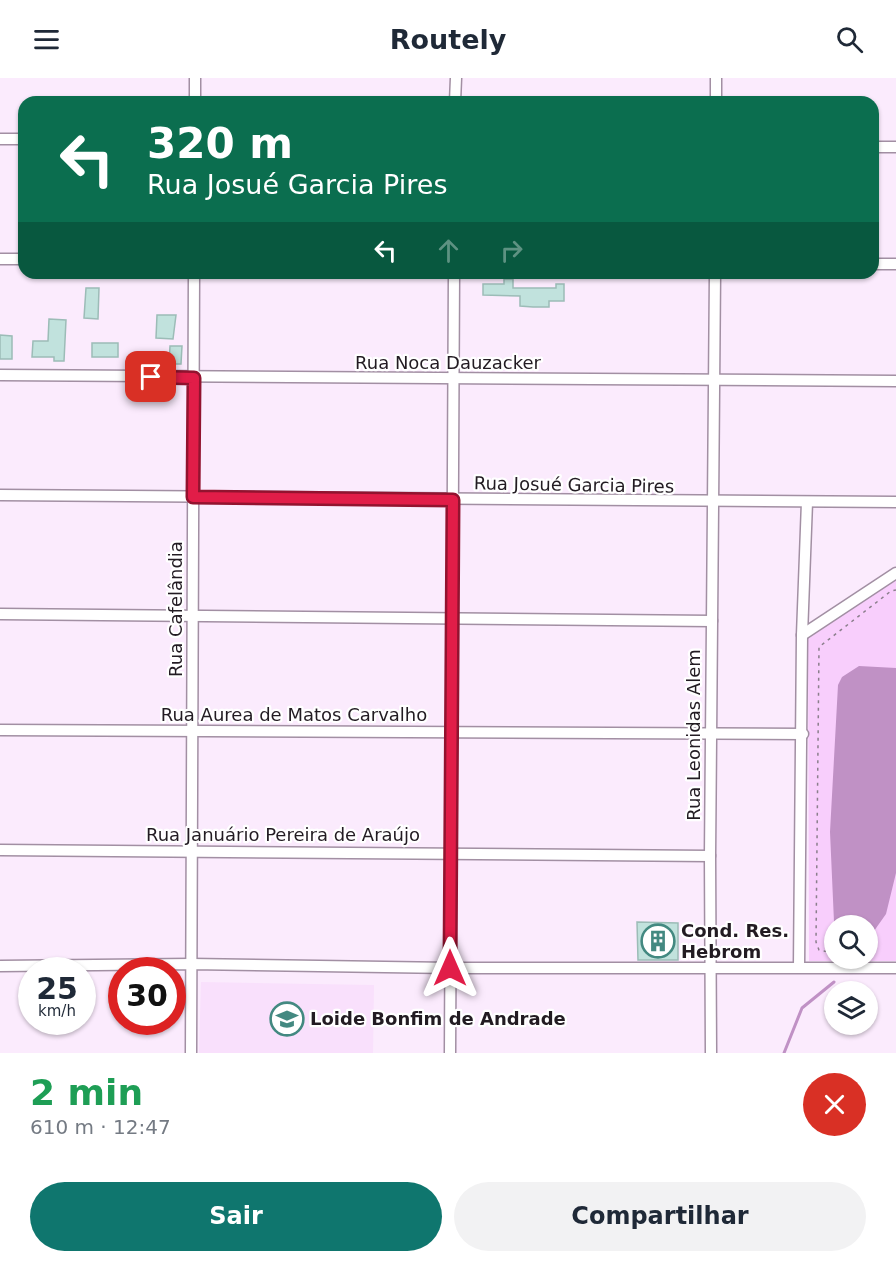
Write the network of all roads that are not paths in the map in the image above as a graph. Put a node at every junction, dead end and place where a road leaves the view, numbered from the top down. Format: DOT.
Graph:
graph roads {
  1 [pos="195,78"];
  2 [pos="456,78"];
  3 [pos="716,78"];
  4 [pos="195,96"];
  5 [pos="455,96"];
  6 [pos="716,96"];
  7 [pos="0,139"];
  8 [pos="18,139"];
  9 [pos="879,147"];
  10 [pos="896,147"];
  11 [pos="0,259"];
  12 [pos="18,259"];
  13 [pos="879,264"];
  14 [pos="896,264"];
  15 [pos="194,279"];
  16 [pos="454,279"];
  17 [pos="715,279"];
  18 [pos="0,375"];
  19 [pos="194,378"];
  20 [pos="453,380"];
  21 [pos="714,381"];
  22 [pos="896,381"];
  23 [pos="0,495"];
  24 [pos="193,497"];
  25 [pos="453,500"];
  26 [pos="713,502"];
  27 [pos="807,502"];
  28 [pos="896,502"];
  29 [pos="896,573"];
  30 [pos="0,614"];
  31 [pos="193,616"];
  32 [pos="452,618"];
  33 [pos="712,621"];
  34 [pos="802,635"];
  35 [pos="0,730"];
  36 [pos="192,731"];
  37 [pos="451,732"];
  38 [pos="711,734"];
  39 [pos="803,734"];
  40 [pos="0,850"];
  41 [pos="192,852"];
  42 [pos="450,852"];
  43 [pos="710,856"];
  44 [pos="191,964"];
  45 [pos="0,966"];
  46 [pos="711,967"];
  47 [pos="799,967"];
  48 [pos="450,968"];
  49 [pos="896,968"];
  50 [pos="191,1053"];
  51 [pos="450,1053"];
  52 [pos="711,1053"];
  1 -- 4 [label="street"];
  2 -- 5 [label="street"];
  3 -- 6 [label="street"];
  7 -- 8 [label="street"];
  9 -- 10 [label="street"];
  11 -- 12 [label="street"];
  13 -- 14 [label="street"];
  15 -- 19 [label="street, Rua Cafelândia"];
  16 -- 20 [label="street"];
  17 -- 21 [label="street, Rua Leonidas Alem"];
  18 -- 19 [label="street, Rua Noca Dauzacker"];
  19 -- 20 [label="street, Rua Noca Dauzacker"];
  19 -- 24 [label="street, Rua Cafelândia"];
  20 -- 21 [label="street, Rua Noca Dauzacker"];
  20 -- 25 [label="street"];
  21 -- 22 [label="street, Rua Noca Dauzacker"];
  21 -- 26 [label="street, Rua Leonidas Alem"];
  23 -- 24 [label="street, Rua Josué Garcia Pires"];
  24 -- 25 [label="street, Rua Josué Garcia Pires"];
  24 -- 31 [label="street, Rua Cafelândia"];
  25 -- 26 [label="street, Rua Josué Garcia Pires"];
  25 -- 32 [label="street"];
  26 -- 27 [label="street, Rua Josué Garcia Pires"];
  26 -- 33 [label="street, Rua Leonidas Alem"];
  27 -- 28 [label="street, Rua Josué Garcia Pires"];
  27 -- 34 [label="street"];
  29 -- 34 [label="street"];
  30 -- 31 [label="street"];
  31 -- 32 [label="street"];
  31 -- 36 [label="street, Rua Cafelândia"];
  32 -- 33 [label="street"];
  32 -- 37 [label="street"];
  33 -- 38 [label="street, Rua Leonidas Alem"];
  34 -- 39 [label="street"];
  35 -- 36 [label="street, Rua Aurea de Matos Carvalho"];
  36 -- 37 [label="street, Rua Aurea de Matos Carvalho"];
  36 -- 41 [label="street, Rua Cafelândia"];
  37 -- 38 [label="street, Rua Aurea de Matos Carvalho"];
  37 -- 42 [label="street"];
  38 -- 39 [label="street, Rua Aurea de Matos Carvalho"];
  38 -- 43 [label="street, Rua Leonidas Alem"];
  39 -- 47 [label="street"];
  40 -- 41 [label="street, Rua Januário Pereira de Araújo"];
  41 -- 42 [label="street, Rua Januário Pereira de Araújo"];
  41 -- 44 [label="street, Rua Cafelândia"];
  42 -- 43 [label="street, Rua Januário Pereira de Araújo"];
  42 -- 48 [label="street"];
  43 -- 46 [label="street, Rua Leonidas Alem"];
  44 -- 45 [label="street"];
  44 -- 48 [label="street"];
  44 -- 50 [label="street, Rua Cafelândia"];
  46 -- 47 [label="street"];
  46 -- 48 [label="street"];
  46 -- 52 [label="street, Rua Leonidas Alem"];
  47 -- 49 [label="street"];
  48 -- 51 [label="street"];
}
